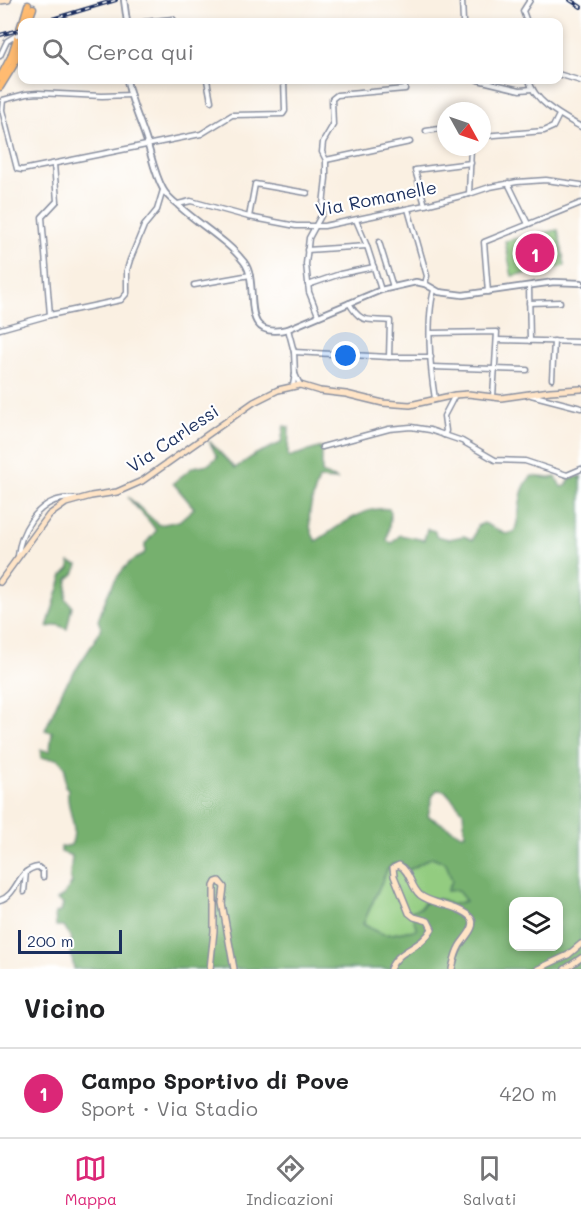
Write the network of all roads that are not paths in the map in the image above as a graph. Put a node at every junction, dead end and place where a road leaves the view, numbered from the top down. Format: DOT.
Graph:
graph roads {
  1 [pos="0,0"];
  2 [pos="8,0"];
  3 [pos="124,0"];
  4 [pos="462,0"];
  5 [pos="530,0"];
  6 [pos="25,18"];
  7 [pos="29,18"];
  8 [pos="126,18"];
  9 [pos="463,18"];
  10 [pos="525,18"];
  11 [pos="18,35"];
  12 [pos="18,37"];
  13 [pos="18,54"];
  14 [pos="0,56"];
  15 [pos="563,76"];
  16 [pos="0,78"];
  17 [pos="581,81"];
  18 [pos="128,84"];
  19 [pos="208,84"];
  20 [pos="284,84"];
  21 [pos="405,84"];
  22 [pos="495,84"];
  23 [pos="530,84"];
  24 [pos="0,87"];
  25 [pos="532,89"];
  26 [pos="131,95"];
  27 [pos="211,100"];
  28 [pos="559,115"];
  29 [pos="581,127"];
  30 [pos="437,129"];
  31 [pos="426,131"];
  32 [pos="491,135"];
  33 [pos="410,142"];
  34 [pos="147,144"];
  35 [pos="471,156"];
  36 [pos="326,160"];
  37 [pos="471,163"];
  38 [pos="54,164"];
  39 [pos="508,183"];
  40 [pos="581,185"];
  41 [pos="163,190"];
  42 [pos="307,193"];
  43 [pos="469,194"];
  44 [pos="581,203"];
  45 [pos="177,204"];
  46 [pos="425,205"];
  47 [pos="408,208"];
  48 [pos="249,217"];
  49 [pos="356,219"];
  50 [pos="528,224"];
  51 [pos="316,226"];
  52 [pos="379,242"];
  53 [pos="367,246"];
  54 [pos="307,250"];
  55 [pos="374,267"];
  56 [pos="251,275"];
  57 [pos="581,283"];
  58 [pos="425,284"];
  59 [pos="194,285"];
  60 [pos="308,285"];
  61 [pos="529,286"];
  62 [pos="393,287"];
  63 [pos="381,290"];
  64 [pos="434,290"];
  65 [pos="489,292"];
  66 [pos="560,302"];
  67 [pos="349,303"];
  68 [pos="529,303"];
  69 [pos="50,315"];
  70 [pos="318,315"];
  71 [pos="0,329"];
  72 [pos="288,329"];
  73 [pos="431,333"];
  74 [pos="497,340"];
  75 [pos="530,341"];
  76 [pos="554,341"];
  77 [pos="581,342"];
  78 [pos="294,352"];
  79 [pos="389,357"];
  80 [pos="431,357"];
  81 [pos="432,367"];
  82 [pos="496,369"];
  83 [pos="527,370"];
  84 [pos="552,379"];
  85 [pos="296,385"];
  86 [pos="581,389"];
  87 [pos="455,394"];
  88 [pos="531,395"];
  89 [pos="493,398"];
  90 [pos="435,399"];
  91 [pos="581,408"];
  92 [pos="444,435"];
  93 [pos="322,447"];
  94 [pos="581,469"];
  95 [pos="80,499"];
  96 [pos="18,557"];
  97 [pos="0,582"];
  98 [pos="26,872"];
  99 [pos="43,877"];
  100 [pos="24,892"];
  101 [pos="0,900"];
  102 [pos="581,945"];
  103 [pos="581,958"];
  104 [pos="210,969"];
  105 [pos="234,969"];
  106 [pos="390,969"];
  107 [pos="452,969"];
  108 [pos="538,969"];
  109 [pos="565,969"];
  1 -- 2 [label="main road"];
  3 -- 8 [label="street"];
  4 -- 9 [label="street"];
  5 -- 10 [label="street"];
  6 -- 7 [label="highway"];
  11 -- 14 [label="street, bridge"];
  12 -- 16 [label="highway"];
  13 -- 24 [label="highway"];
  15 -- 17 [label="street"];
  18 -- 26 [label="street"];
  19 -- 27 [label="street"];
  20 -- 34 [label="street"];
  21 -- 36 [label="street"];
  22 -- 25 [label="street"];
  23 -- 25 [label="street"];
  25 -- 28 [label="street"];
  26 -- 34 [label="street"];
  26 -- 38 [label="street"];
  28 -- 29 [label="street"];
  28 -- 32 [label="street"];
  30 -- 31 [label="street"];
  33 -- 36 [label="street"];
  34 -- 38 [label="street"];
  34 -- 41 [label="street"];
  35 -- 37 [label="street"];
  36 -- 51 [label="street"];
  37 -- 43 [label="street"];
  37 -- 46 [label="street"];
  38 -- 69 [label="street"];
  39 -- 40 [label="street, Via Romanelle"];
  39 -- 43 [label="street, Via Romanelle"];
  39 -- 50 [label="street"];
  41 -- 45 [label="street"];
  41 -- 69 [label="street"];
  42 -- 48 [label="street"];
  43 -- 46 [label="street, Via Romanelle"];
  44 -- 50 [label="street"];
  45 -- 48 [label="street, Via Romanelle"];
  45 -- 56 [label="street"];
  46 -- 47 [label="street, Via Romanelle"];
  47 -- 49 [label="street, Via Romanelle"];
  47 -- 58 [label="street"];
  48 -- 51 [label="street, Via Romanelle"];
  49 -- 51 [label="street, Via Romanelle"];
  49 -- 53 [label="street"];
  50 -- 65 [label="street"];
  51 -- 54 [label="street"];
  52 -- 62 [label="street"];
  53 -- 54 [label="street"];
  53 -- 55 [label="street"];
  54 -- 60 [label="street"];
  55 -- 60 [label="street"];
  55 -- 63 [label="street"];
  56 -- 59 [label="street"];
  56 -- 72 [label="street"];
  57 -- 61 [label="street"];
  58 -- 62 [label="street"];
  58 -- 64 [label="street"];
  60 -- 70 [label="street"];
  61 -- 65 [label="street"];
  61 -- 68 [label="street"];
  62 -- 63 [label="street"];
  63 -- 67 [label="street"];
  64 -- 65 [label="street"];
  64 -- 73 [label="street"];
  66 -- 68 [label="street"];
  67 -- 70 [label="street"];
  67 -- 79 [label="street"];
  68 -- 75 [label="street"];
  69 -- 71 [label="street"];
  70 -- 72 [label="street"];
  72 -- 78 [label="street"];
  73 -- 74 [label="street"];
  73 -- 80 [label="street"];
  74 -- 75 [label="street"];
  74 -- 82 [label="street"];
  75 -- 76 [label="street"];
  76 -- 77 [label="street"];
  76 -- 84 [label="street"];
  78 -- 79 [label="street"];
  78 -- 85 [label="street"];
  79 -- 80 [label="street"];
  80 -- 81 [label="street"];
  81 -- 82 [label="street"];
  81 -- 90 [label="street"];
  82 -- 83 [label="street"];
  82 -- 89 [label="street"];
  85 -- 90 [label="main road"];
  85 -- 95 [label="main road, Via Carlessi"];
  86 -- 88 [label="main road"];
  87 -- 89 [label="main road"];
  87 -- 90 [label="main road"];
  87 -- 92 [label="street"];
  88 -- 89 [label="main road"];
  88 -- 91 [label="street"];
  92 -- 93 [label="street"];
  92 -- 94 [label="street"];
  95 -- 96 [label="main road, Via Carlessi"];
  95 -- 96 [label="street"];
  96 -- 97 [label="main road, Via Carlessi"];
  98 -- 99 [label="street"];
  98 -- 100 [label="street"];
  98 -- 101 [label="street"];
  102 -- 108 [label="main road"];
  103 -- 109 [label="main road"];
  104 -- 105 [label="main road"];
  106 -- 107 [label="main road"];
}
